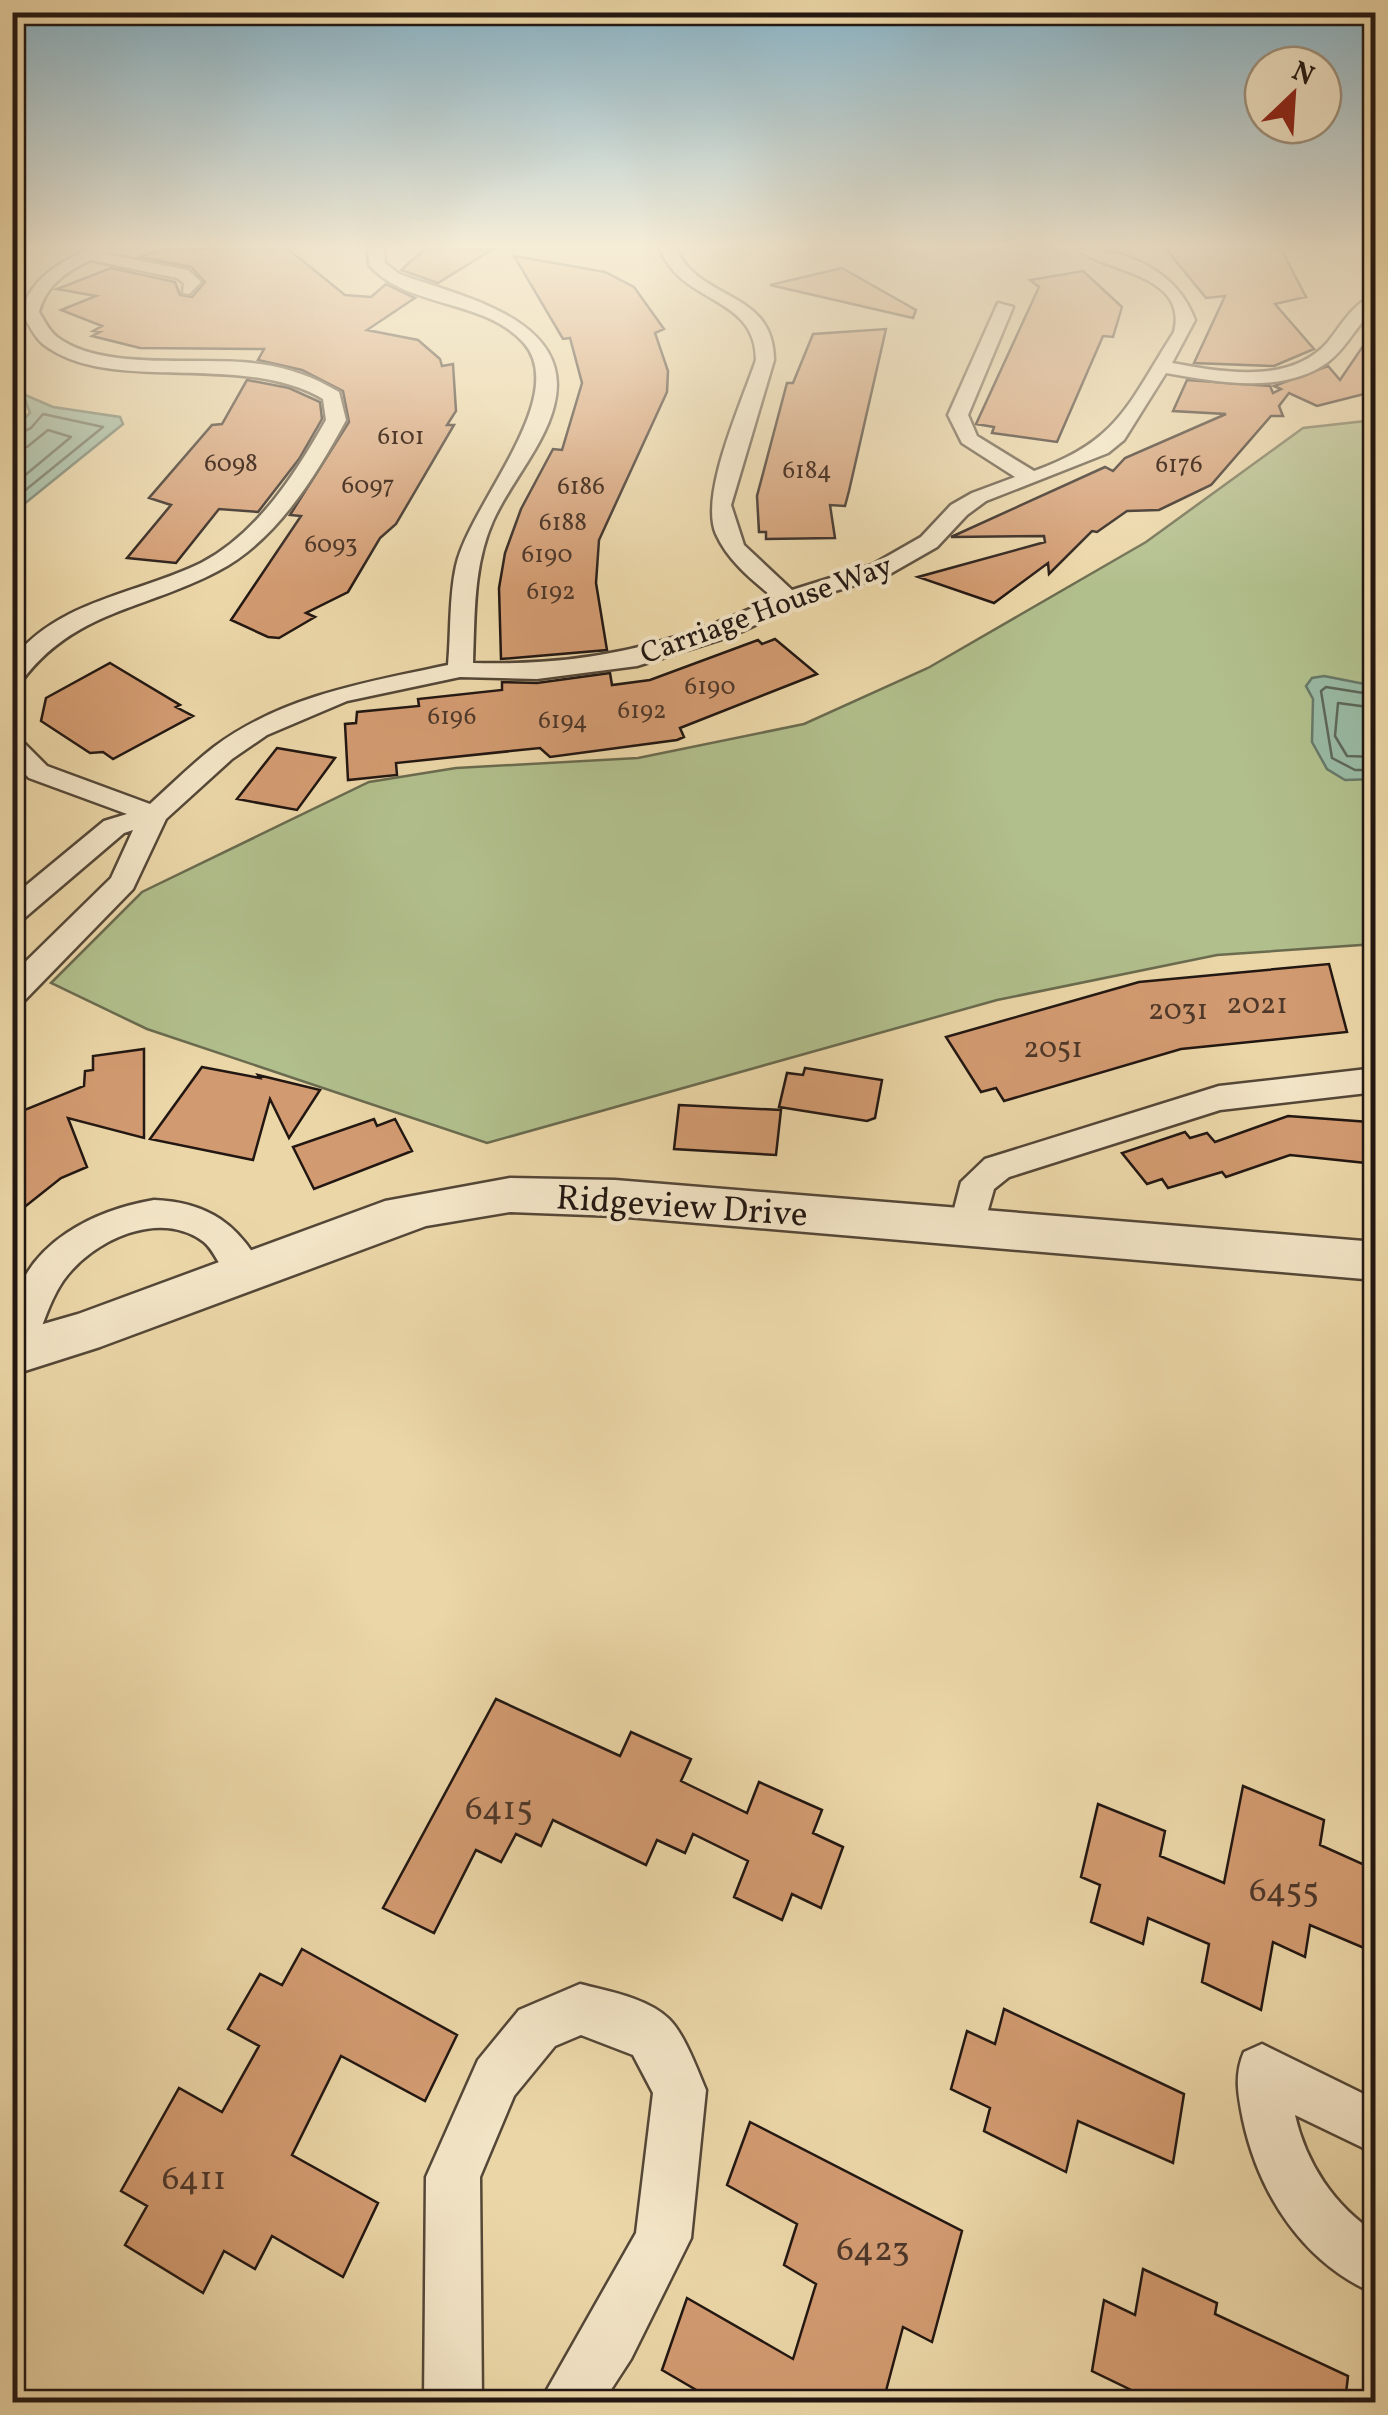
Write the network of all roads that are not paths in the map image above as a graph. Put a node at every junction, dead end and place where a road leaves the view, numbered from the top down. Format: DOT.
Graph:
graph roads {
  1 [pos="116,362"];
  2 [pos="544,362"];
  3 [pos="764,362"];
  4 [pos="981,362"];
  5 [pos="1164,362"];
  6 [pos="1311,362"];
  7 [pos="1161,367"];
  8 [pos="1028,477"];
  9 [pos="789,599"];
  10 [pos="460,670"];
  11 [pos="12,677"];
  12 [pos="12,746"];
  13 [pos="154,815"];
  14 [pos="12,913"];
  15 [pos="19,980"];
  16 [pos="1376,1080"];
  17 [pos="966,1228"];
  18 [pos="1376,1261"];
  19 [pos="246,1272"];
  20 [pos="13,1354"];
  21 [pos="1376,2128"];
  22 [pos="1376,2266"];
  23 [pos="453,2402"];
  24 [pos="570,2402"];
  1 -- 11 [label="street"];
  2 -- 10 [label="street"];
  3 -- 9 [label="street"];
  4 -- 8 [label="street"];
  5 -- 7 [label="street, Carriage House Way"];
  6 -- 7 [label="street"];
  7 -- 8 [label="street, Carriage House Way"];
  8 -- 9 [label="street, Carriage House Way"];
  9 -- 10 [label="street, Carriage House Way"];
  10 -- 13 [label="street, Carriage House Way"];
  12 -- 13 [label="street"];
  13 -- 14 [label="street, Carriage House Way"];
  13 -- 15 [label="street, Carriage House Way"];
  16 -- 17 [label="street"];
  17 -- 18 [label="street, Ridgeview Drive"];
  17 -- 19 [label="street, Ridgeview Drive"];
  19 -- 20 [label="street, Ridgeview Drive"];
  19 -- 20 [label="street"];
  21 -- 22 [label="street"];
  23 -- 24 [label="street"];
}
